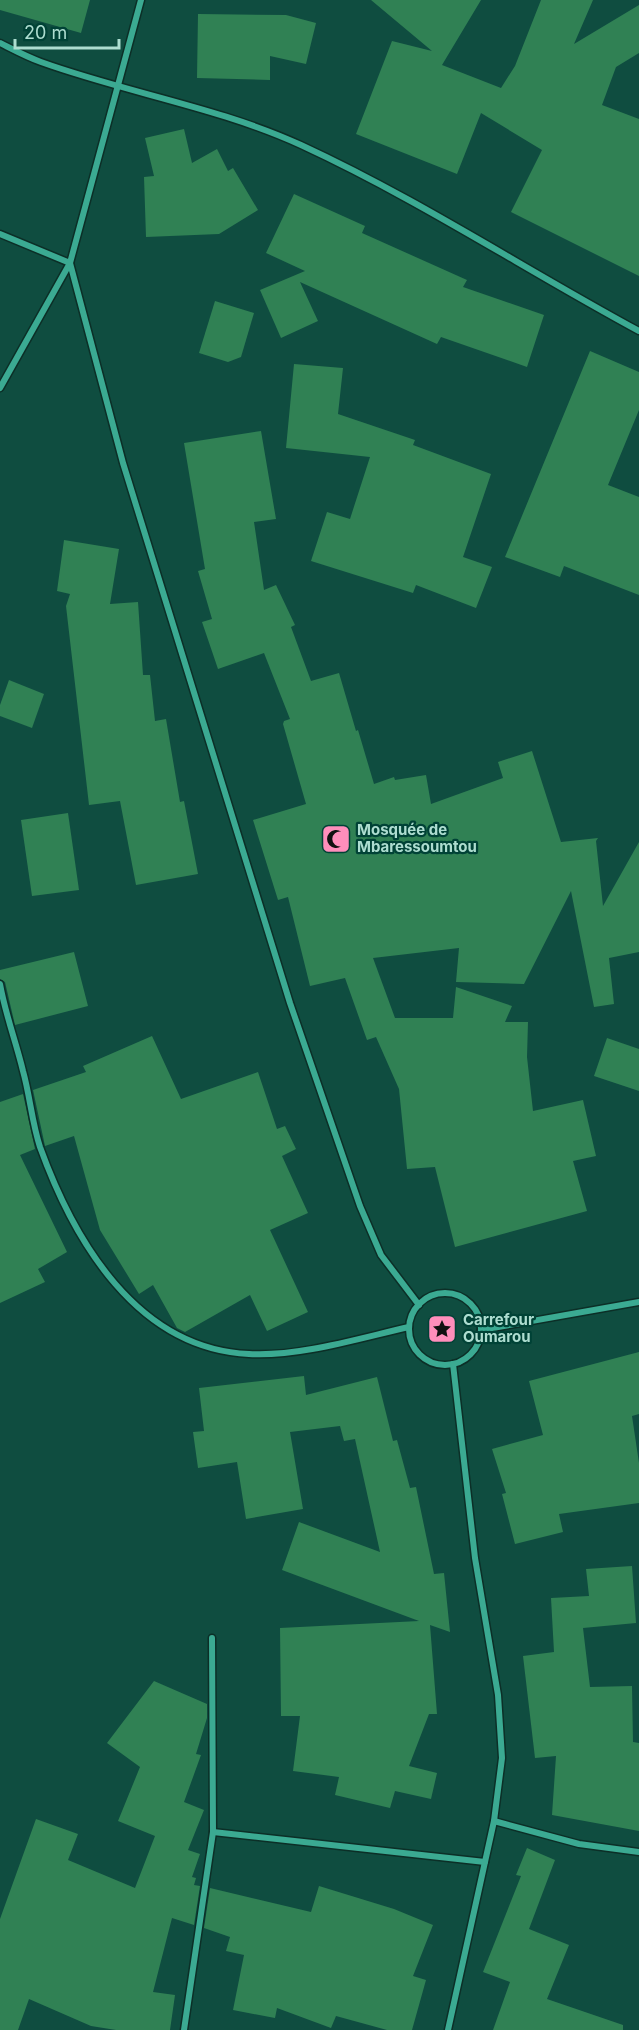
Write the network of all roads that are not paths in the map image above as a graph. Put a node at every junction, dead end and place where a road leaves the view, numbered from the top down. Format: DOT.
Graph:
graph roads {
  1 [pos="141,0"];
  2 [pos="0,43"];
  3 [pos="118,87"];
  4 [pos="0,234"];
  5 [pos="70,263"];
  6 [pos="639,331"];
  7 [pos="0,388"];
  8 [pos="0,984"];
  9 [pos="639,1302"];
  10 [pos="419,1305"];
  11 [pos="409,1327"];
  12 [pos="481,1330"];
  13 [pos="453,1364"];
  14 [pos="212,1638"];
  15 [pos="494,1821"];
  16 [pos="213,1832"];
  17 [pos="639,1852"];
  18 [pos="485,1862"];
  19 [pos="184,2030"];
  20 [pos="448,2030"];
  1 -- 3 [label="street"];
  2 -- 3 [label="street"];
  3 -- 5 [label="street"];
  3 -- 6 [label="street"];
  4 -- 5 [label="street"];
  5 -- 7 [label="street"];
  5 -- 10 [label="street"];
  8 -- 11 [label="street"];
  9 -- 12 [label="street"];
  10 -- 11 [label="street"];
  10 -- 12 [label="street"];
  11 -- 13 [label="street"];
  12 -- 13 [label="street"];
  13 -- 15 [label="street"];
  14 -- 16 [label="street"];
  15 -- 17 [label="street"];
  15 -- 18 [label="street"];
  16 -- 18 [label="street"];
  16 -- 19 [label="street"];
  18 -- 20 [label="street"];
}
